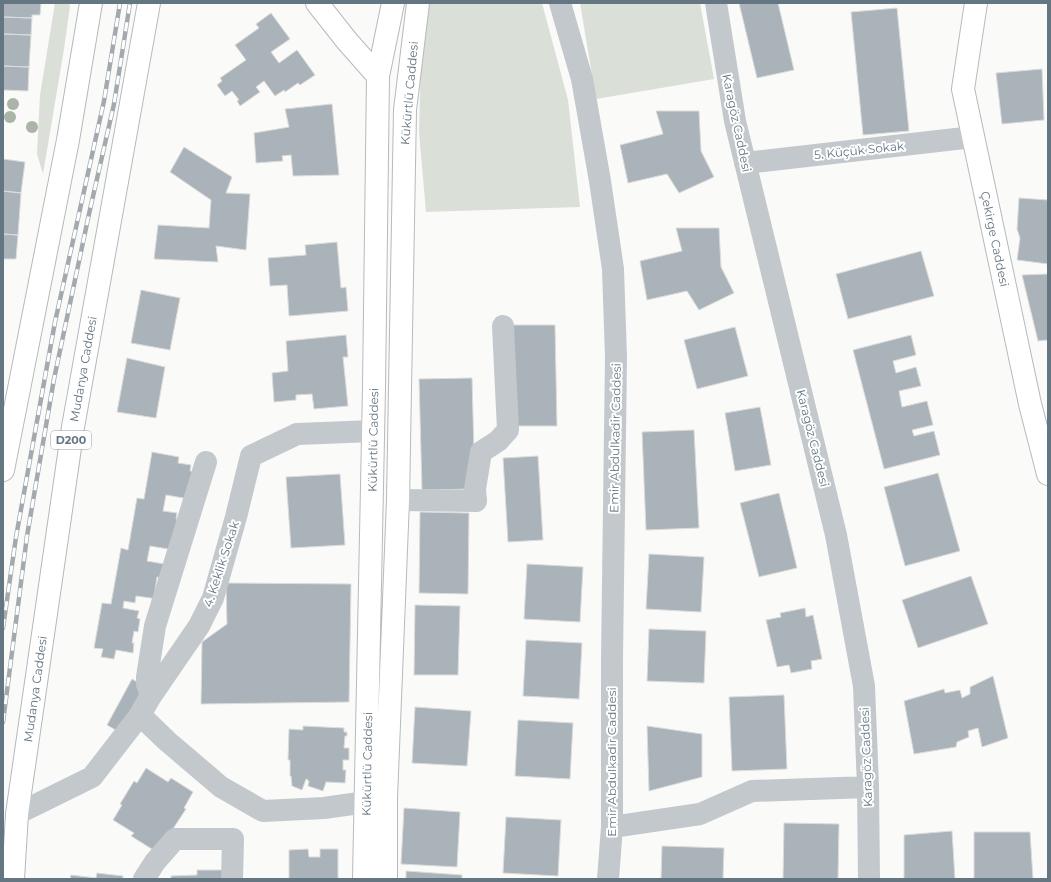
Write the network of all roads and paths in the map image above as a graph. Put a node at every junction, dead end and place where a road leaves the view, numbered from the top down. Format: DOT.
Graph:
graph roads {
  1 [pos="91,3"];
  2 [pos="149,3"];
  3 [pos="317,3"];
  4 [pos="393,3"];
  5 [pos="418,3"];
  6 [pos="560,3"];
  7 [pos="716,3"];
  8 [pos="976,3"];
  9 [pos="378,76"];
  10 [pos="974,137"];
  11 [pos="745,163"];
  12 [pos="503,326"];
  13 [pos="373,431"];
  14 [pos="206,462"];
  15 [pos="3,470"];
  16 [pos="1048,474"];
  17 [pos="398,500"];
  18 [pos="151,696"];
  19 [pos="140,715"];
  20 [pos="868,787"];
  21 [pos="366,802"];
  22 [pos="16,814"];
  23 [pos="612,828"];
  24 [pos="13,879"];
  25 [pos="144,879"];
  26 [pos="232,879"];
  27 [pos="364,879"];
  28 [pos="386,879"];
  29 [pos="608,879"];
  30 [pos="869,879"];
  1 -- 15 [label="main road"];
  2 -- 22 [label="main road, Mudanya Caddesi / D200"];
  3 -- 9 [label="main road"];
  4 -- 9 [label="main road, Kükürtlü Caddesi"];
  5 -- 17 [label="main road, Kükürtlü Caddesi"];
  6 -- 23 [label="street, Emir Abdulkadir Caddesi"];
  7 -- 11 [label="street, Karagöz Caddesi"];
  8 -- 10 [label="main road, Çekirge Caddesi"];
  9 -- 13 [label="main road, Kükürtlü Caddesi"];
  10 -- 11 [label="street, 5. Küçük Sokak"];
  10 -- 16 [label="main road, Çekirge Caddesi"];
  11 -- 20 [label="street, Karagöz Caddesi"];
  12 -- 17 [label="street"];
  13 -- 18 [label="street, 4. Keklik Sokak"];
  13 -- 21 [label="main road, Kükürtlü Caddesi"];
  14 -- 18 [label="street"];
  17 -- 28 [label="main road, Kükürtlü Caddesi"];
  18 -- 19 [label="street, 4. Keklik Sokak"];
  19 -- 21 [label="street"];
  19 -- 22 [label="street, 4. Keklik Sokak"];
  20 -- 23 [label="street"];
  20 -- 30 [label="street, Karagöz Caddesi"];
  21 -- 27 [label="main road, Kükürtlü Caddesi"];
  22 -- 24 [label="main road, Mudanya Caddesi / D200"];
  23 -- 29 [label="street, Emir Abdulkadir Caddesi"];
  25 -- 26 [label="street"];
}
